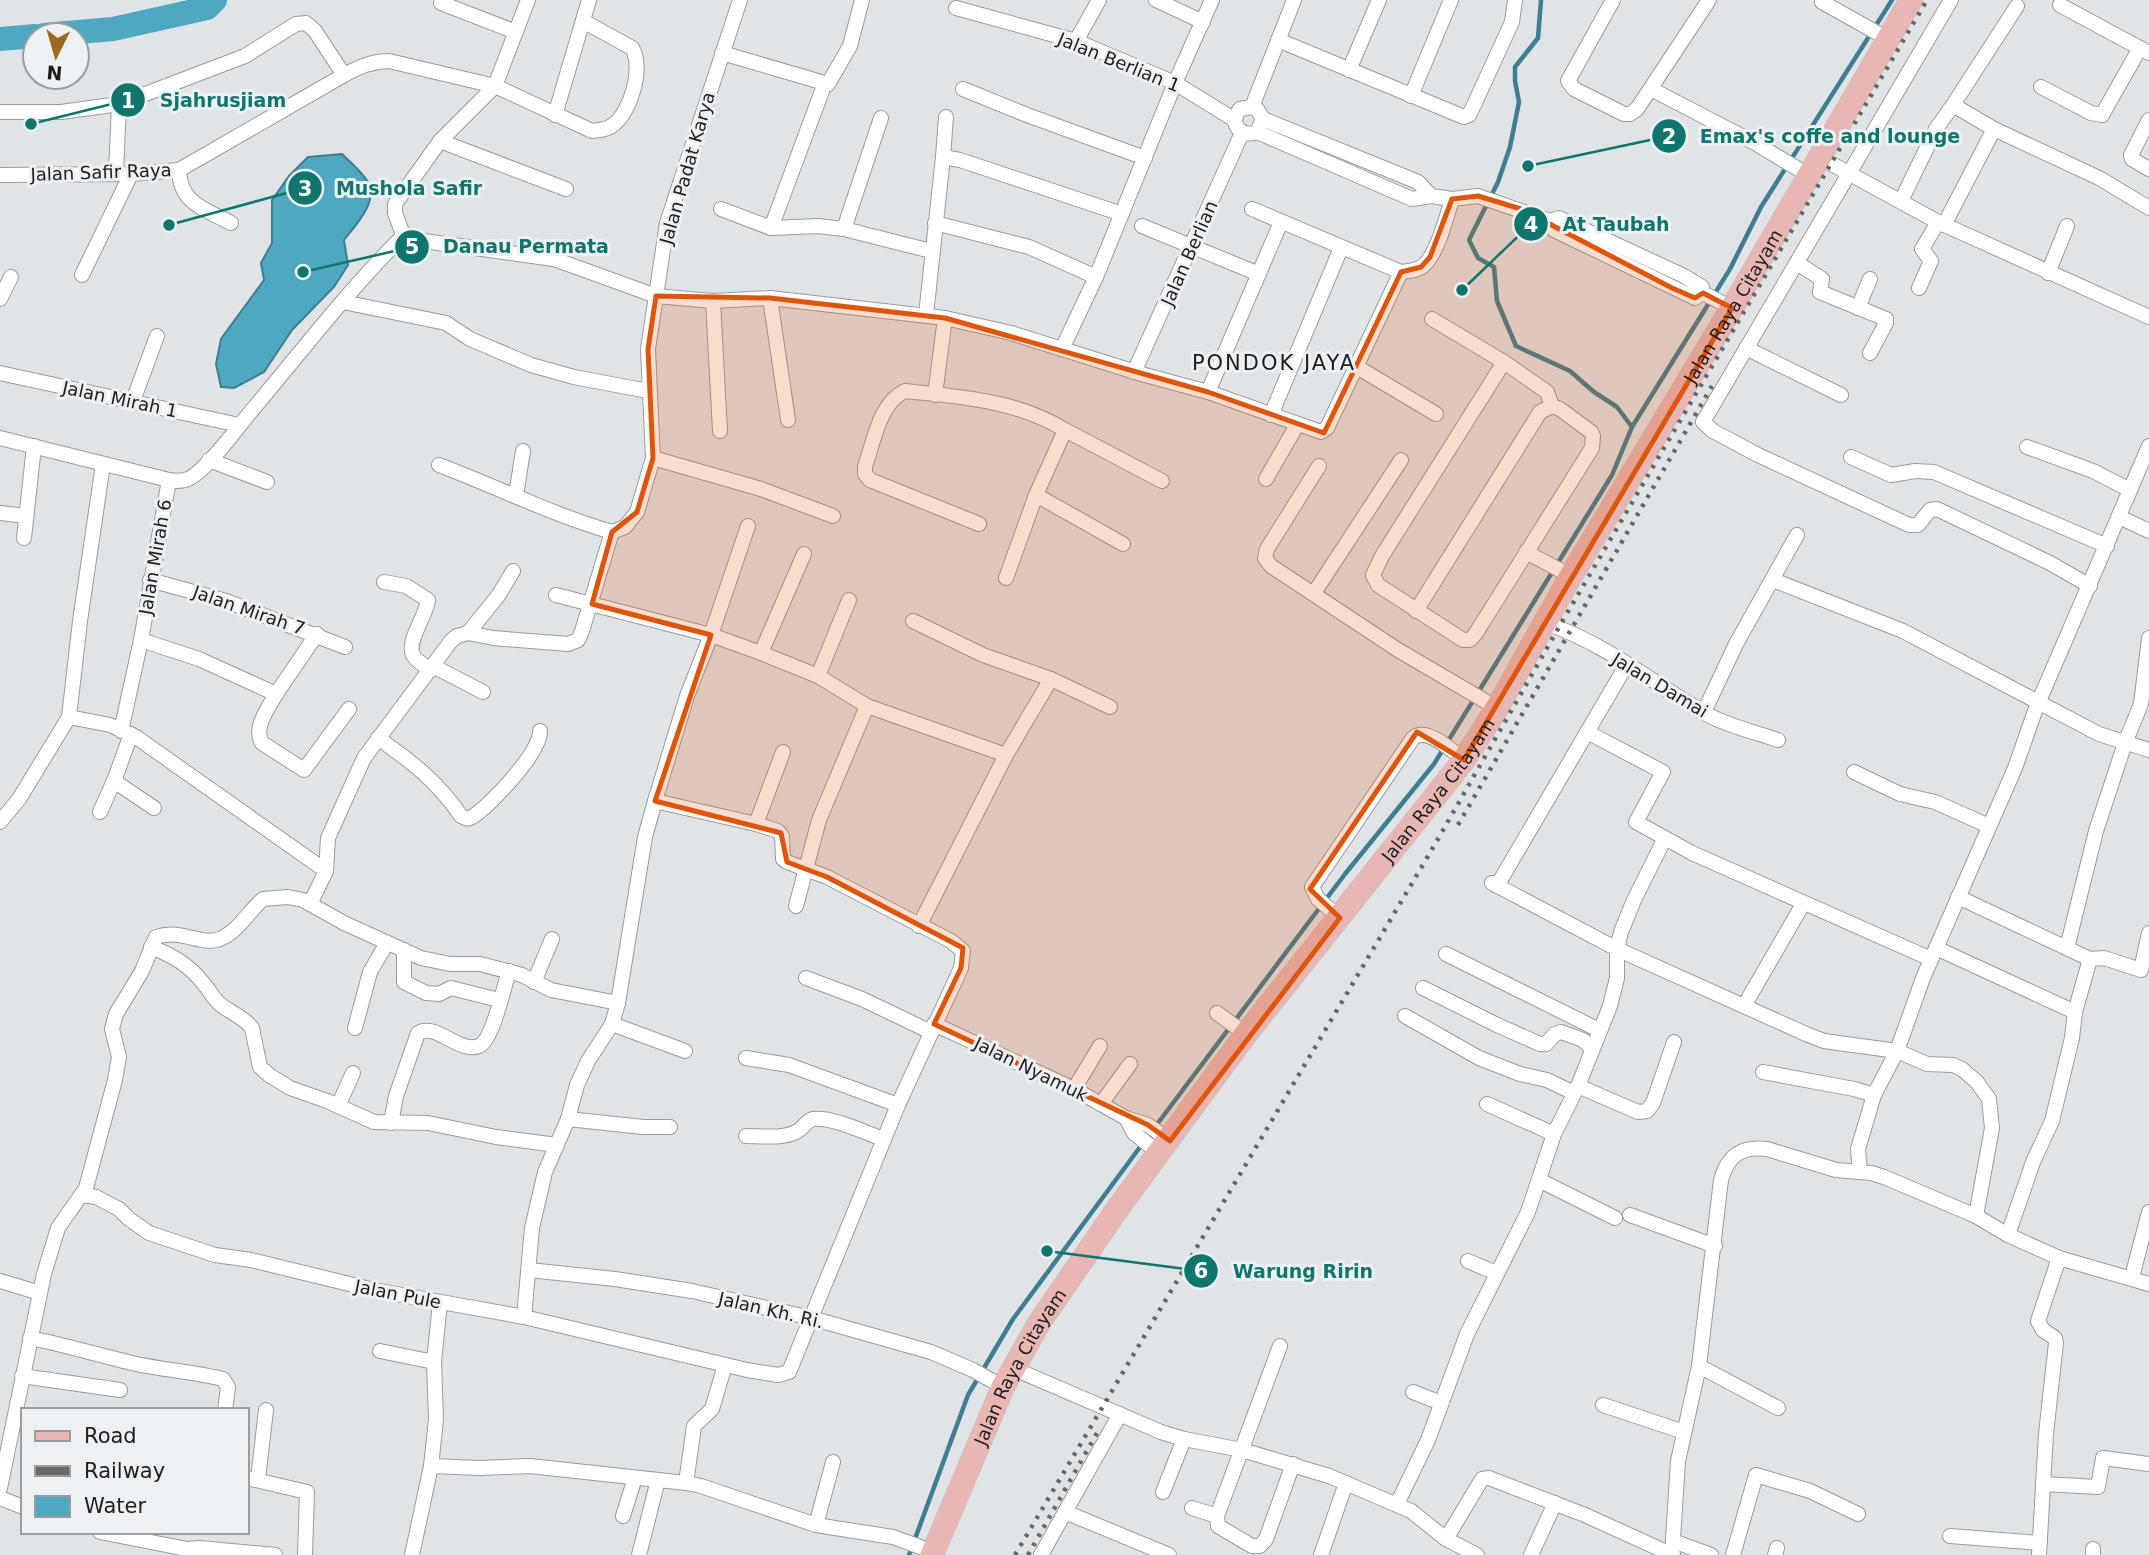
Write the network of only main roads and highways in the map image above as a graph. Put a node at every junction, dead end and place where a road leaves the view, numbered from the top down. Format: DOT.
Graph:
graph roads {
  1 [pos="1911,0"];
  2 [pos="931,1552"];
  1 -- 2 [label="main road, Jalan Raya Citayam"];
}
